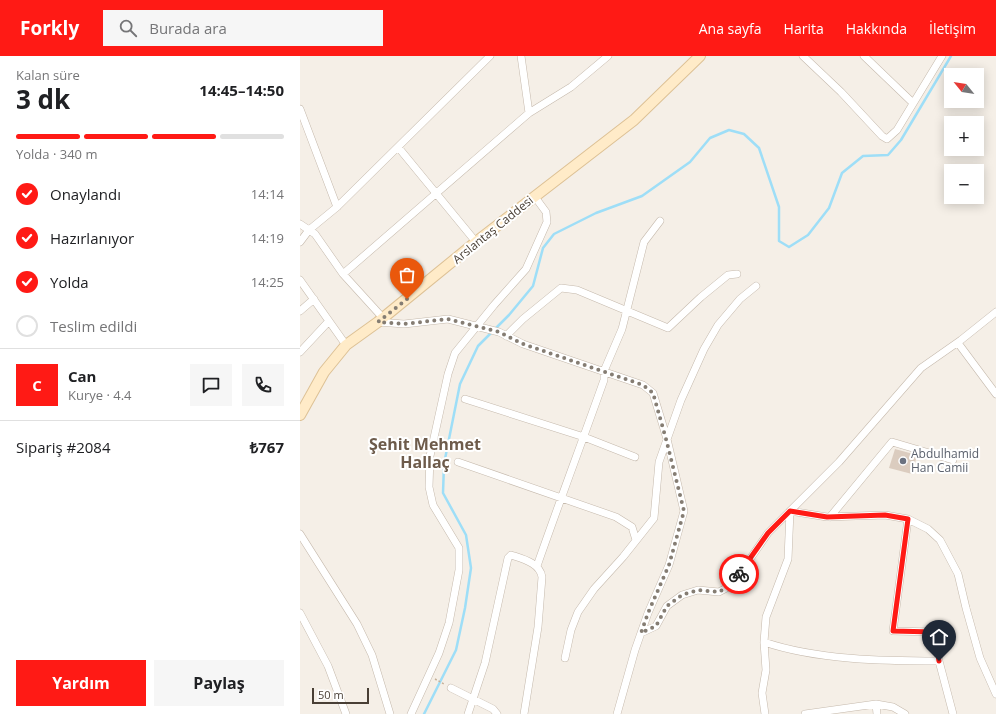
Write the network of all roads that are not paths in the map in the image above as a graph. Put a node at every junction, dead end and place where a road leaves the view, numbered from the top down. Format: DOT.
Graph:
graph roads {
  1 [pos="490,56"];
  2 [pos="521,56"];
  3 [pos="608,56"];
  4 [pos="803,56"];
  5 [pos="864,56"];
  6 [pos="696,57"];
  7 [pos="940,57"];
  8 [pos="913,103"];
  9 [pos="300,109"];
  10 [pos="529,113"];
  11 [pos="398,147"];
  12 [pos="436,192"];
  13 [pos="535,197"];
  14 [pos="337,207"];
  15 [pos="660,221"];
  16 [pos="300,224"];
  17 [pos="310,230"];
  18 [pos="300,242"];
  19 [pos="476,242"];
  20 [pos="343,274"];
  21 [pos="737,274"];
  22 [pos="300,280"];
  23 [pos="756,286"];
  24 [pos="314,299"];
  25 [pos="627,310"];
  26 [pos="300,311"];
  27 [pos="996,312"];
  28 [pos="381,320"];
  29 [pos="329,321"];
  30 [pos="479,327"];
  31 [pos="506,336"];
  32 [pos="958,343"];
  33 [pos="346,345"];
  34 [pos="300,352"];
  35 [pos="604,371"];
  36 [pos="996,394"];
  37 [pos="465,399"];
  38 [pos="300,415"];
  39 [pos="584,437"];
  40 [pos="666,439"];
  41 [pos="635,457"];
  42 [pos="953,460"];
  43 [pos="458,462"];
  44 [pos="560,499"];
  45 [pos="790,511"];
  46 [pos="830,517"];
  47 [pos="908,519"];
  48 [pos="300,534"];
  49 [pos="636,540"];
  50 [pos="538,566"];
  51 [pos="300,613"];
  52 [pos="641,633"];
  53 [pos="764,642"];
  54 [pos="565,658"];
  55 [pos="939,661"];
  56 [pos="451,688"];
  57 [pos="996,694"];
  58 [pos="473,700"];
  59 [pos="876,704"];
  60 [pos="346,714"];
  61 [pos="390,714"];
  62 [pos="411,714"];
  63 [pos="468,714"];
  64 [pos="497,714"];
  65 [pos="524,714"];
  66 [pos="617,714"];
  67 [pos="765,714"];
  68 [pos="805,714"];
  69 [pos="877,714"];
  70 [pos="905,714"];
  71 [pos="953,714"];
  1 -- 11 [label="street"];
  2 -- 10 [label="street"];
  3 -- 10 [label="street"];
  4 -- 8 [label="street"];
  5 -- 8 [label="street"];
  6 -- 13 [label="main road, Arslantaş Caddesi"];
  7 -- 8 [label="street"];
  9 -- 14 [label="street"];
  10 -- 12 [label="street"];
  11 -- 12 [label="street"];
  11 -- 14 [label="street"];
  12 -- 19 [label="street"];
  12 -- 20 [label="street"];
  13 -- 19 [label="main road, Arslantaş Caddesi"];
  13 -- 30 [label="street"];
  14 -- 17 [label="street"];
  15 -- 25 [label="street"];
  16 -- 17 [label="street"];
  17 -- 18 [label="street"];
  17 -- 20 [label="street"];
  19 -- 28 [label="main road, Arslantaş Caddesi"];
  20 -- 28 [label="street"];
  21 -- 25 [label="street"];
  22 -- 24 [label="street"];
  23 -- 40 [label="street"];
  24 -- 26 [label="street"];
  24 -- 29 [label="street"];
  25 -- 31 [label="street"];
  25 -- 35 [label="street"];
  27 -- 32 [label="street"];
  28 -- 30 [label="street"];
  28 -- 33 [label="main road, Arslantaş Caddesi"];
  29 -- 33 [label="street"];
  29 -- 34 [label="street"];
  30 -- 31 [label="street"];
  30 -- 62 [label="street"];
  31 -- 35 [label="street"];
  32 -- 36 [label="street"];
  32 -- 45 [label="street"];
  33 -- 38 [label="main road, Arslantaş Caddesi"];
  35 -- 39 [label="street"];
  35 -- 40 [label="street"];
  37 -- 39 [label="street"];
  39 -- 41 [label="street"];
  39 -- 44 [label="street"];
  40 -- 49 [label="street"];
  40 -- 52 [label="street"];
  42 -- 46 [label="street"];
  43 -- 44 [label="street"];
  44 -- 49 [label="street"];
  44 -- 50 [label="street"];
  45 -- 46 [label="street"];
  45 -- 52 [label="street"];
  45 -- 53 [label="street"];
  46 -- 47 [label="street"];
  47 -- 55 [label="street"];
  47 -- 57 [label="street"];
  48 -- 61 [label="street"];
  49 -- 54 [label="street"];
  50 -- 58 [label="street"];
  50 -- 65 [label="street"];
  51 -- 60 [label="street"];
  52 -- 66 [label="street"];
  53 -- 55 [label="street"];
  53 -- 67 [label="street"];
  55 -- 71 [label="street"];
  56 -- 58 [label="street"];
  58 -- 63 [label="street"];
  58 -- 64 [label="street"];
  59 -- 68 [label="street"];
  59 -- 69 [label="street"];
  59 -- 70 [label="street"];
}
